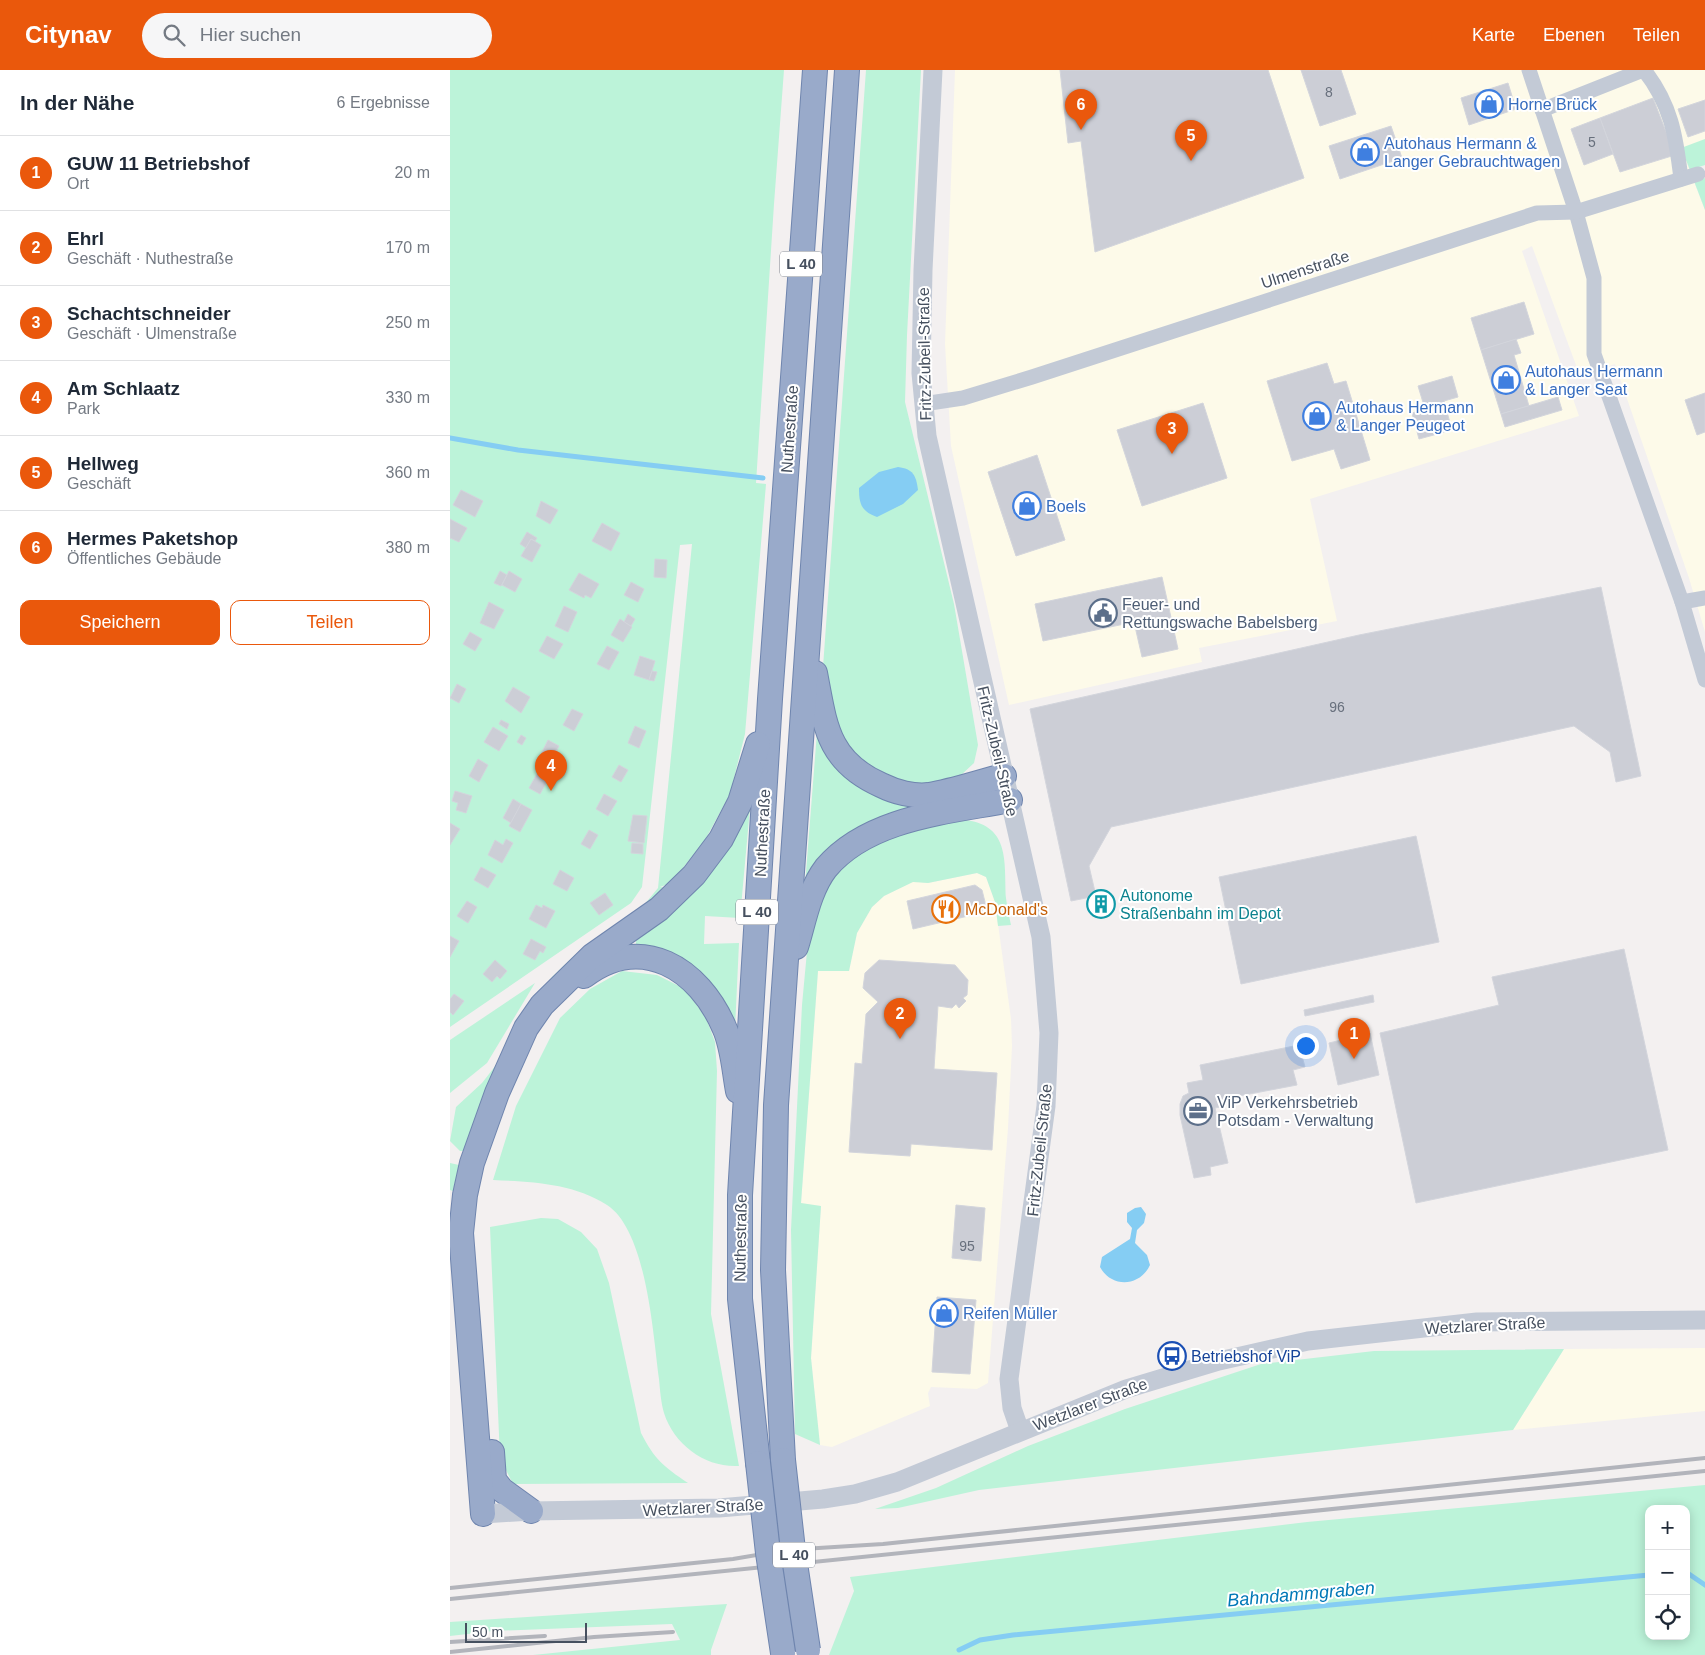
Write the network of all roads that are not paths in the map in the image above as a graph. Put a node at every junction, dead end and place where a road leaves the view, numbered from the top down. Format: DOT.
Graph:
graph roads {
  1 [pos="815,70"];
  2 [pos="847,70"];
  3 [pos="933,70"];
  4 [pos="1529,70"];
  5 [pos="1643,70"];
  6 [pos="1542,110"];
  7 [pos="1698,174"];
  8 [pos="1682,179"];
  9 [pos="1576,212"];
  10 [pos="923,404"];
  11 [pos="1705,598"];
  12 [pos="1682,602"];
  13 [pos="808,636"];
  14 [pos="1705,680"];
  15 [pos="770,699"];
  16 [pos="1004,776"];
  17 [pos="1010,800"];
  18 [pos="783,994"];
  19 [pos="744,1124"];
  20 [pos="1705,1320"];
  21 [pos="1020,1431"];
  22 [pos="531,1511"];
  23 [pos="483,1514"];
  24 [pos="809,1652"];
  25 [pos="783,1654"];
  1 -- 15 [label="highway, Nuthestraße / L 40"];
  2 -- 13 [label="highway, Nuthestraße / L 40"];
  3 -- 10 [label="street, Fritz-Zubeil-Straße"];
  4 -- 6 [label="street"];
  5 -- 6 [label="street"];
  5 -- 8 [label="street"];
  6 -- 9 [label="street"];
  7 -- 8 [label="street, Ulmenstraße"];
  8 -- 9 [label="street, Ulmenstraße"];
  9 -- 10 [label="street, Ulmenstraße"];
  9 -- 12 [label="street"];
  10 -- 16 [label="street, Fritz-Zubeil-Straße"];
  11 -- 12 [label="street"];
  12 -- 14 [label="street"];
  13 -- 16 [label="highway"];
  13 -- 18 [label="highway, Nuthestraße / L 40"];
  15 -- 19 [label="highway, Nuthestraße / L 40"];
  15 -- 23 [label="highway"];
  16 -- 17 [label="street, Fritz-Zubeil-Straße"];
  17 -- 18 [label="highway"];
  17 -- 21 [label="street, Fritz-Zubeil-Straße"];
  18 -- 24 [label="highway, Nuthestraße / L 40, bridge"];
  19 -- 22 [label="highway"];
  19 -- 25 [label="highway, Nuthestraße / L 40, bridge"];
  20 -- 21 [label="street, Wetzlarer Straße"];
  21 -- 22 [label="street, Wetzlarer Straße"];
  22 -- 23 [label="street, Wetzlarer Straße"];
}
